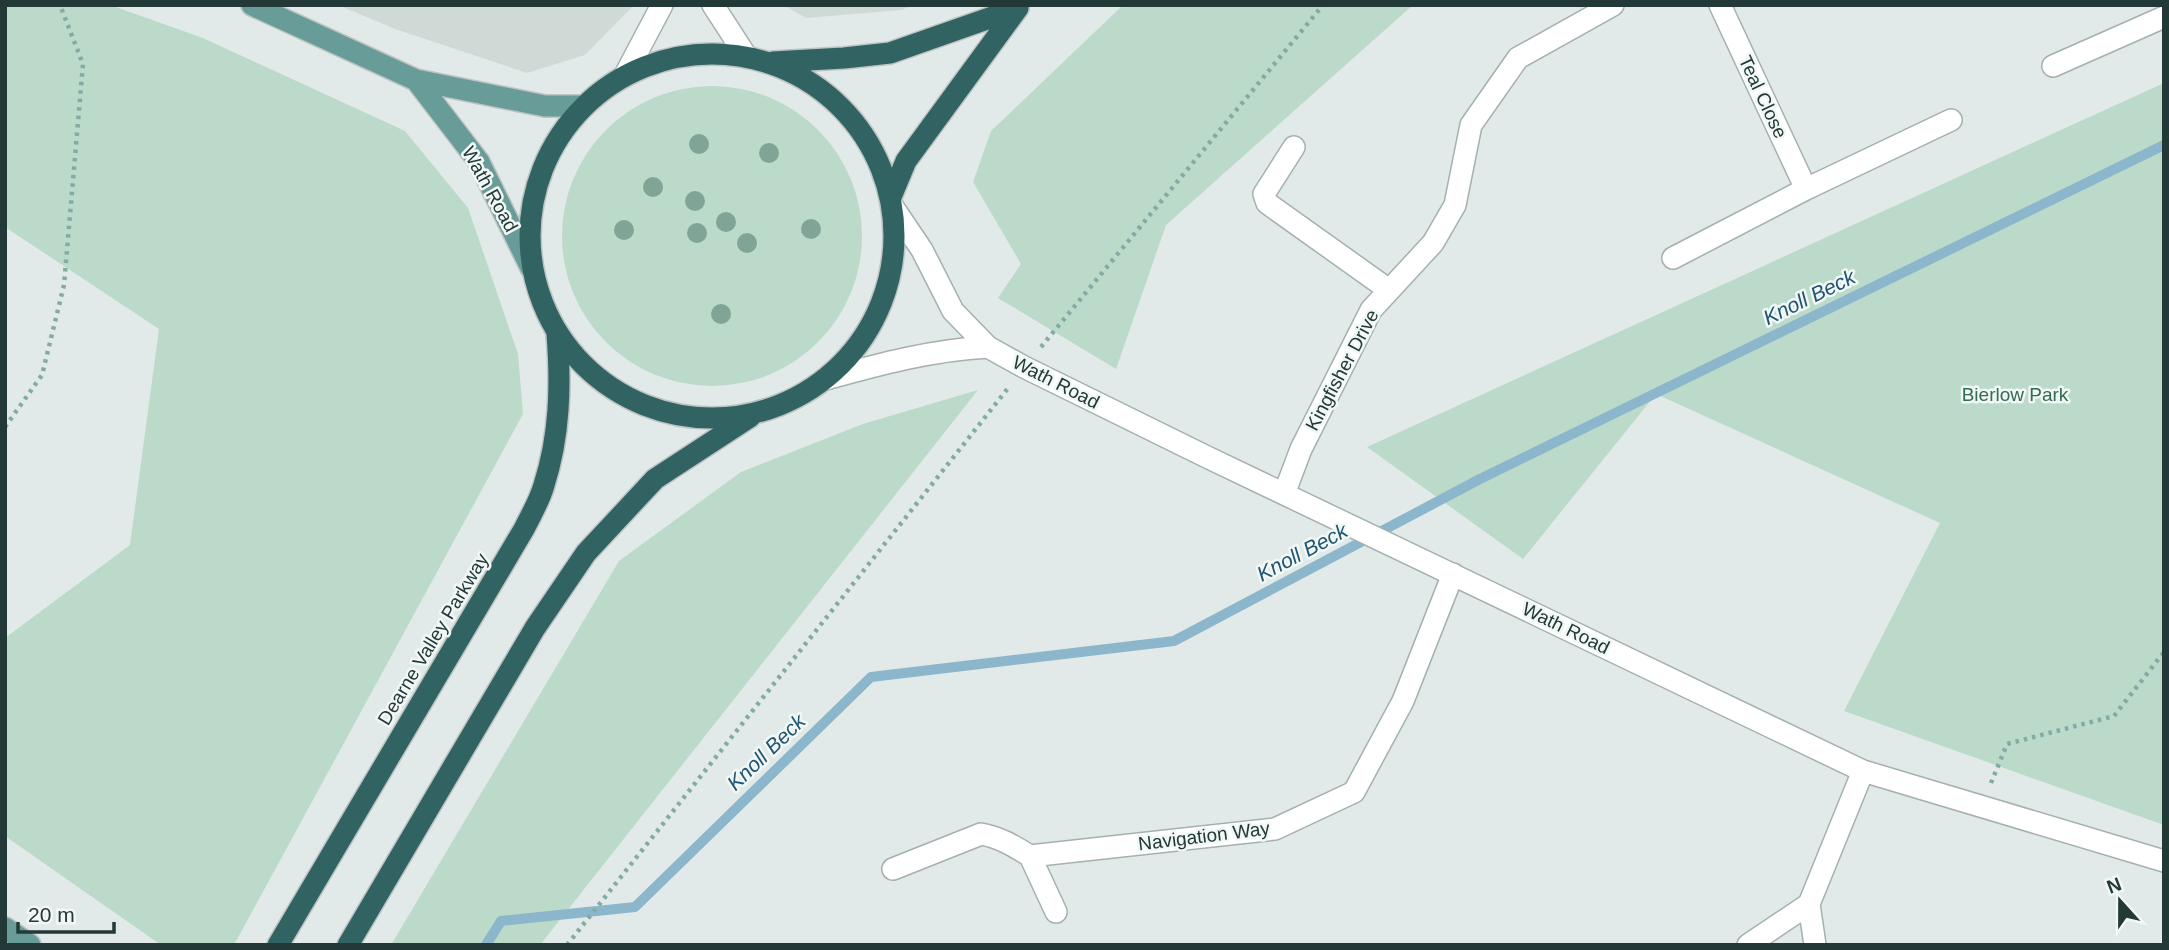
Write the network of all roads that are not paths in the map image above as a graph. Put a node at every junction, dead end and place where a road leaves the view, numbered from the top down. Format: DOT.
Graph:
graph roads {
  1 [pos="252,5"];
  2 [pos="662,5"];
  3 [pos="713,5"];
  4 [pos="1613,5"];
  5 [pos="1720,5"];
  6 [pos="1020,6"];
  7 [pos="2164,16"];
  8 [pos="746,56"];
  9 [pos="769,62"];
  10 [pos="2053,66"];
  11 [pos="625,75"];
  12 [pos="416,80"];
  13 [pos="583,106"];
  14 [pos="1951,120"];
  15 [pos="1294,147"];
  16 [pos="1806,189"];
  17 [pos="892,202"];
  18 [pos="1673,258"];
  19 [pos="531,268"];
  20 [pos="1389,290"];
  21 [pos="557,334"];
  22 [pos="988,347"];
  23 [pos="826,379"];
  24 [pos="754,414"];
  25 [pos="1284,494"];
  26 [pos="1453,574"];
  27 [pos="1863,771"];
  28 [pos="1030,856"];
  29 [pos="2164,861"];
  30 [pos="893,869"];
  31 [pos="1809,904"];
  32 [pos="1056,912"];
  33 [pos="5,928"];
  34 [pos="30,945"];
  35 [pos="278,945"];
  36 [pos="348,945"];
  37 [pos="1748,945"];
  38 [pos="1815,945"];
  1 -- 12 [label="main road, Wath Road"];
  2 -- 11 [label="street"];
  3 -- 8 [label="street"];
  4 -- 20 [label="street, Kingfisher Drive"];
  5 -- 16 [label="street, Teal Close"];
  6 -- 9 [label="highway"];
  6 -- 17 [label="highway"];
  7 -- 10 [label="street"];
  8 -- 9 [label="highway"];
  8 -- 11 [label="highway"];
  9 -- 17 [label="highway"];
  11 -- 13 [label="highway"];
  12 -- 13 [label="main road, Wath Road"];
  12 -- 19 [label="main road, Wath Road"];
  13 -- 19 [label="highway"];
  14 -- 16 [label="street"];
  15 -- 20 [label="street"];
  16 -- 18 [label="street"];
  17 -- 22 [label="street, Wath Road"];
  17 -- 23 [label="highway"];
  19 -- 21 [label="highway"];
  20 -- 25 [label="street, Kingfisher Drive"];
  21 -- 24 [label="highway"];
  21 -- 35 [label="highway, Dearne Valley Parkway"];
  22 -- 23 [label="street"];
  22 -- 25 [label="street, Wath Road"];
  23 -- 24 [label="highway"];
  24 -- 36 [label="highway"];
  25 -- 26 [label="street, Wath Road"];
  26 -- 27 [label="street, Wath Road"];
  26 -- 28 [label="street, Navigation Way"];
  27 -- 29 [label="street, Wath Road"];
  27 -- 31 [label="street"];
  28 -- 30 [label="street"];
  28 -- 32 [label="street"];
  31 -- 37 [label="street"];
  31 -- 38 [label="street"];
  33 -- 34 [label="main road"];
}
